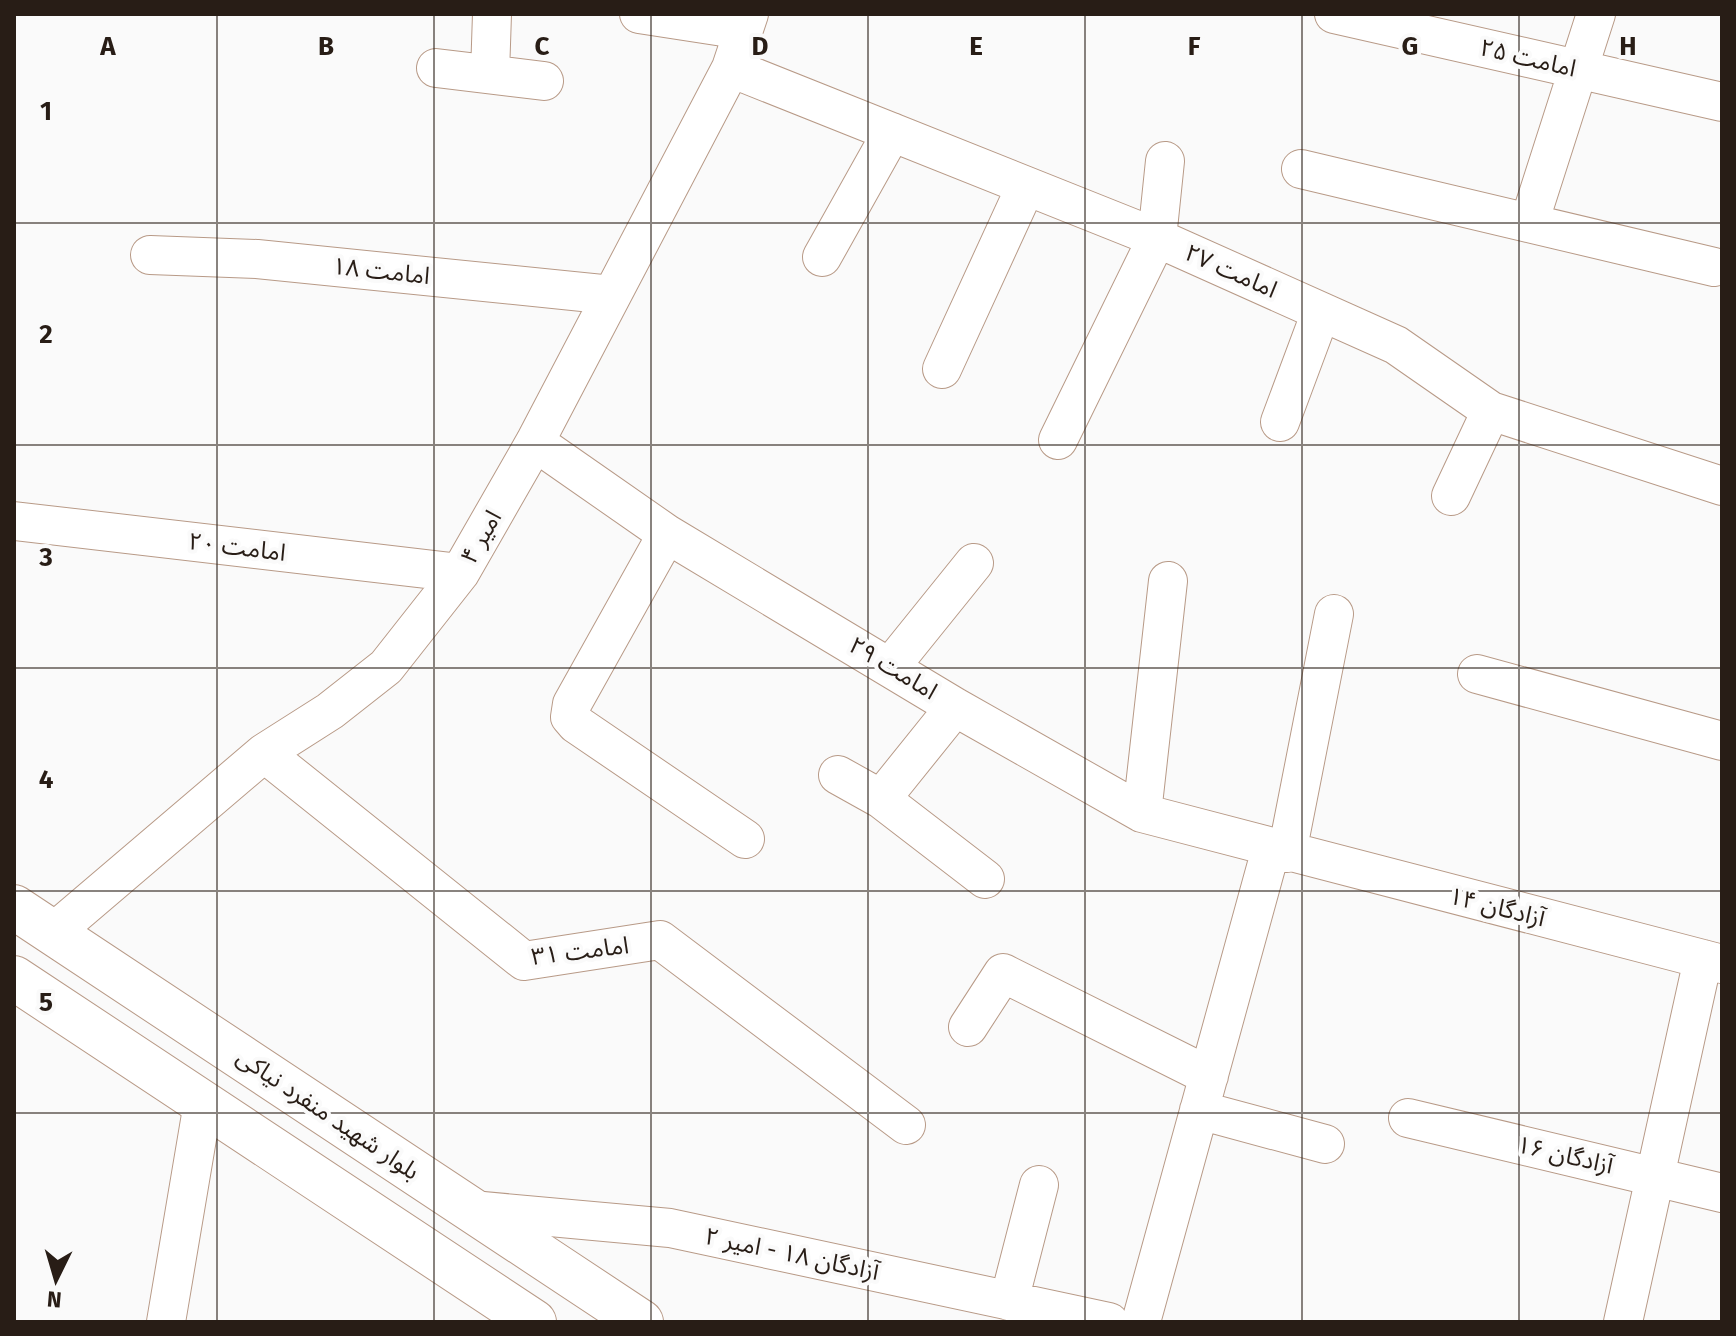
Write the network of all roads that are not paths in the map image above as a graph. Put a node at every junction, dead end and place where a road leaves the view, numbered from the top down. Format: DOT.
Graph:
graph roads {
  1 [pos="492,14"];
  2 [pos="639,14"];
  3 [pos="1334,14"];
  4 [pos="1596,14"];
  5 [pos="746,22"];
  6 [pos="436,68"];
  7 [pos="731,68"];
  8 [pos="1578,69"];
  9 [pos="490,74"];
  10 [pos="544,81"];
  11 [pos="1722,102"];
  12 [pos="892,132"];
  13 [pos="1165,161"];
  14 [pos="1301,169"];
  15 [pos="1026,186"];
  16 [pos="1529,223"];
  17 [pos="1157,238"];
  18 [pos="150,255"];
  19 [pos="822,257"];
  20 [pos="1714,267"];
  21 [pos="612,295"];
  22 [pos="1321,312"];
  23 [pos="942,369"];
  24 [pos="1491,411"];
  25 [pos="1280,422"];
  26 [pos="1058,440"];
  27 [pos="535,442"];
  28 [pos="1722,486"];
  29 [pos="1451,496"];
  30 [pos="14,521"];
  31 [pos="667,534"];
  32 [pos="974,563"];
  33 [pos="460,573"];
  34 [pos="1168,581"];
  35 [pos="1334,614"];
  36 [pos="891,666"];
  37 [pos="1477,674"];
  38 [pos="955,707"];
  39 [pos="1722,741"];
  40 [pos="264,753"];
  41 [pos="838,775"];
  42 [pos="881,799"];
  43 [pos="1142,813"];
  44 [pos="745,839"];
  45 [pos="1279,851"];
  46 [pos="985,879"];
  47 [pos="14,907"];
  48 [pos="54,932"];
  49 [pos="1716,958"];
  50 [pos="14,978"];
  51 [pos="968,1027"];
  52 [pos="1204,1093"];
  53 [pos="203,1103"];
  54 [pos="1408,1118"];
  55 [pos="906,1125"];
  56 [pos="1325,1144"];
  57 [pos="1655,1176"];
  58 [pos="1039,1185"];
  59 [pos="1722,1193"];
  60 [pos="472,1210"];
  61 [pos="1009,1301"];
  62 [pos="166,1322"];
  63 [pos="534,1322"];
  64 [pos="641,1322"];
  65 [pos="1109,1322"];
  66 [pos="1141,1322"];
  67 [pos="1623,1322"];
  1 -- 9 [label="street"];
  2 -- 5 [label="street"];
  3 -- 8 [label="street, امامت ۲۵"];
  4 -- 8 [label="street"];
  5 -- 7 [label="street, امیر ۴"];
  6 -- 9 [label="street"];
  7 -- 12 [label="street, امامت ۲۷"];
  7 -- 21 [label="street, امیر ۴"];
  8 -- 11 [label="street, امامت ۲۵"];
  8 -- 16 [label="street"];
  9 -- 10 [label="street"];
  12 -- 15 [label="street, امامت ۲۷"];
  12 -- 19 [label="street"];
  13 -- 17 [label="street"];
  14 -- 16 [label="street"];
  15 -- 17 [label="street, امامت ۲۷"];
  15 -- 23 [label="street"];
  16 -- 20 [label="street"];
  17 -- 22 [label="street, امامت ۲۷"];
  17 -- 26 [label="street"];
  18 -- 21 [label="street, امامت ۱۸"];
  21 -- 27 [label="street, امیر ۴"];
  22 -- 24 [label="street, امامت ۲۷"];
  22 -- 25 [label="street"];
  24 -- 28 [label="street, امامت ۲۷"];
  24 -- 29 [label="street"];
  27 -- 31 [label="street, امامت ۲۹"];
  27 -- 33 [label="street, امیر ۴"];
  30 -- 33 [label="street, امامت ۲۰"];
  31 -- 36 [label="street, امامت ۲۹"];
  31 -- 44 [label="street"];
  32 -- 36 [label="street"];
  33 -- 40 [label="street, امیر ۴"];
  34 -- 43 [label="street"];
  35 -- 45 [label="street"];
  36 -- 38 [label="street, امامت ۲۹"];
  37 -- 39 [label="street"];
  38 -- 42 [label="street"];
  38 -- 43 [label="street, امامت ۲۹"];
  40 -- 48 [label="street, امیر ۴"];
  40 -- 55 [label="street, امامت ۳۱"];
  41 -- 42 [label="street"];
  42 -- 46 [label="street"];
  43 -- 45 [label="street, امامت ۲۹"];
  45 -- 49 [label="street, آزادگان ۱۴"];
  45 -- 52 [label="street"];
  47 -- 48 [label="main road, بلوار شهید منفرد نیاکی"];
  48 -- 60 [label="main road, بلوار شهید منفرد نیاکی"];
  49 -- 57 [label="street"];
  50 -- 53 [label="main road"];
  51 -- 52 [label="street"];
  52 -- 56 [label="street"];
  52 -- 66 [label="street"];
  53 -- 62 [label="street"];
  53 -- 63 [label="main road"];
  54 -- 57 [label="street, آزادگان ۱۶"];
  57 -- 59 [label="street, آزادگان ۱۶"];
  57 -- 67 [label="street"];
  58 -- 61 [label="street"];
  60 -- 61 [label="street, آزادگان ۱۸ - امیر ۲"];
  60 -- 64 [label="main road, بلوار شهید منفرد نیاکی"];
  61 -- 65 [label="street, آزادگان ۱۸ - امیر ۲"];
}
